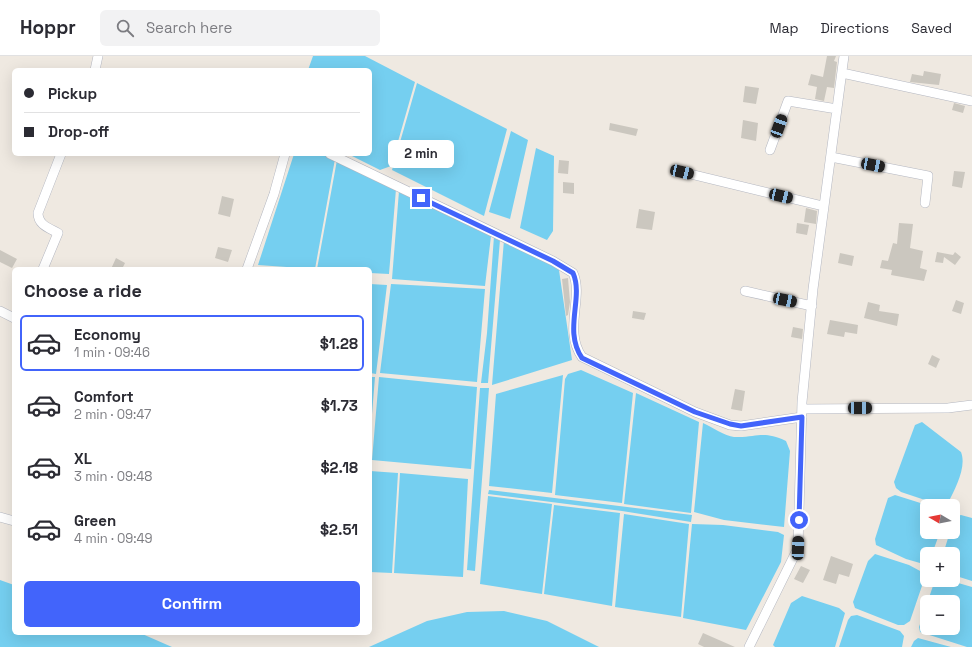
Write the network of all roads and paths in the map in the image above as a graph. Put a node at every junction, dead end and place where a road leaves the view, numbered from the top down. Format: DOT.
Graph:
graph roads {
  1 [pos="98,56"];
  2 [pos="844,56"];
  3 [pos="95,68"];
  4 [pos="842,73"];
  5 [pos="972,101"];
  6 [pos="836,109"];
  7 [pos="770,150"];
  8 [pos="60,156"];
  9 [pos="284,156"];
  10 [pos="334,156"];
  11 [pos="831,157"];
  12 [pos="682,172"];
  13 [pos="925,203"];
  14 [pos="824,206"];
  15 [pos="45,267"];
  16 [pos="248,267"];
  17 [pos="745,291"];
  18 [pos="812,306"];
  19 [pos="0,311"];
  20 [pos="12,316"];
  21 [pos="972,405"];
  22 [pos="802,413"];
  23 [pos="0,517"];
  24 [pos="12,520"];
  25 [pos="749,647"];
  1 -- 3 [label="street"];
  2 -- 4 [label="street"];
  4 -- 5 [label="street"];
  4 -- 6 [label="street"];
  6 -- 7 [label="street"];
  6 -- 11 [label="street"];
  8 -- 15 [label="street"];
  9 -- 16 [label="street"];
  10 -- 22 [label="street"];
  11 -- 13 [label="street"];
  11 -- 14 [label="street"];
  12 -- 14 [label="street"];
  14 -- 18 [label="street"];
  17 -- 18 [label="street"];
  18 -- 22 [label="street"];
  19 -- 20 [label="street"];
  21 -- 22 [label="street"];
  22 -- 25 [label="street"];
  23 -- 24 [label="street"];
}
